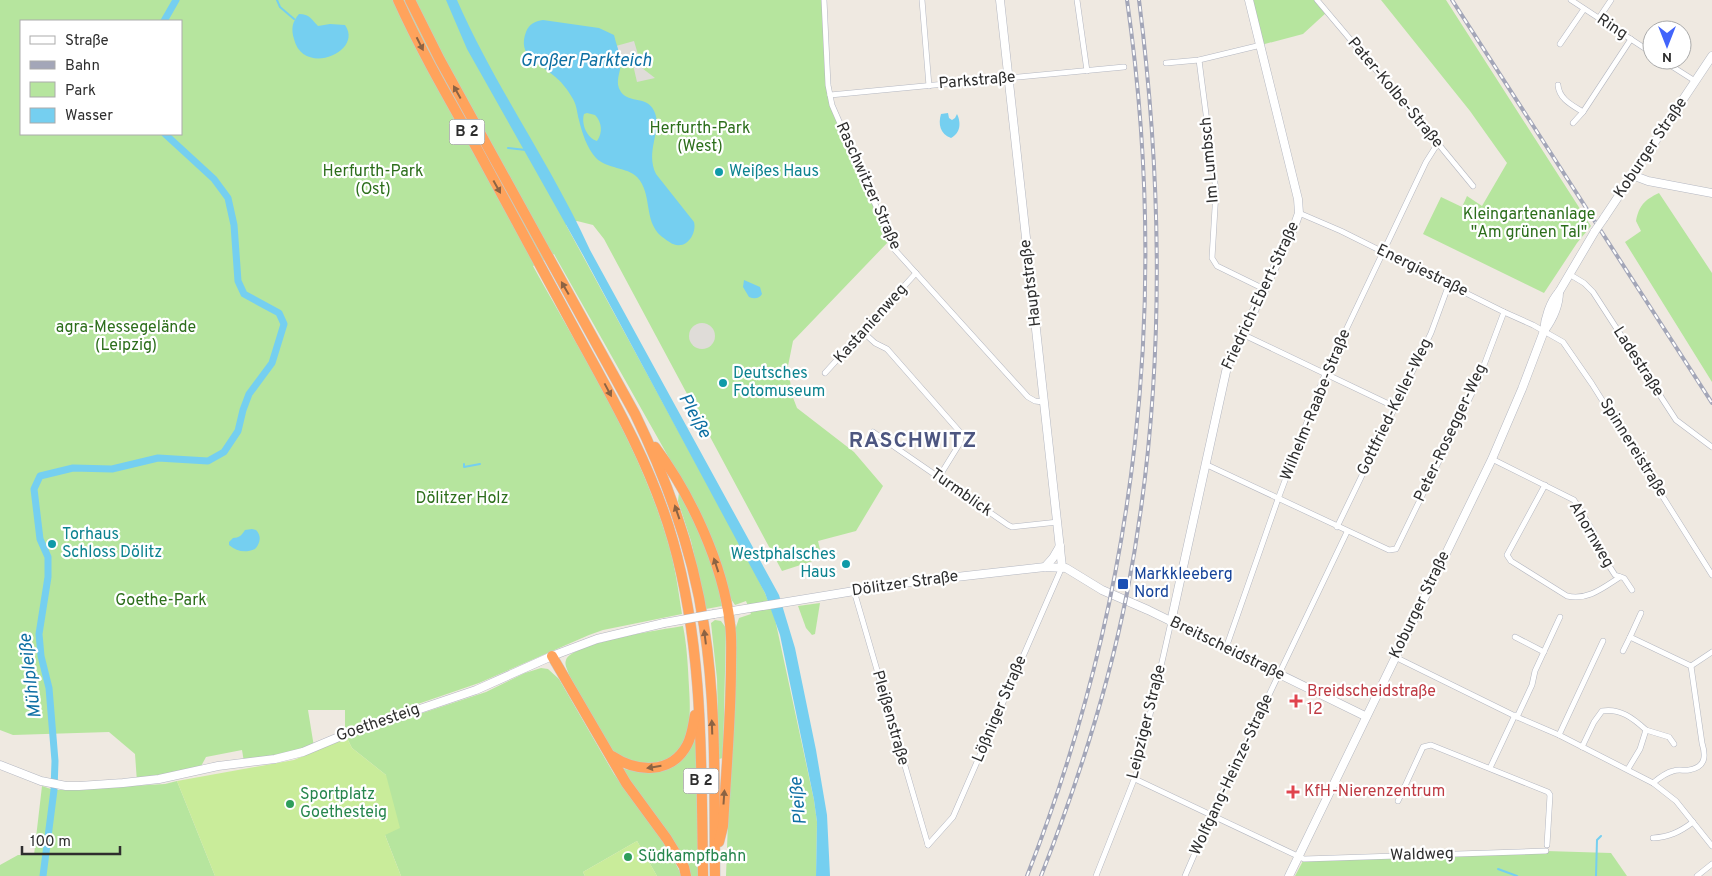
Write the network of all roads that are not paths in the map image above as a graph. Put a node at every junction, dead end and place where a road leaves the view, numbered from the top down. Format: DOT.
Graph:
graph roads {
  1 [pos="398,0"];
  2 [pos="410,0"];
  3 [pos="824,0"];
  4 [pos="922,0"];
  5 [pos="1000,0"];
  6 [pos="1077,0"];
  7 [pos="1249,0"];
  8 [pos="1317,0"];
  9 [pos="1571,0"];
  10 [pos="1611,0"];
  11 [pos="1584,8"];
  12 [pos="1599,18"];
  13 [pos="1631,39"];
  14 [pos="1560,44"];
  15 [pos="1261,45"];
  16 [pos="1642,46"];
  17 [pos="1712,56"];
  18 [pos="1199,60"];
  19 [pos="1166,63"];
  20 [pos="1124,66"];
  21 [pos="1677,70"];
  22 [pos="1088,71"];
  23 [pos="1008,79"];
  24 [pos="1695,82"];
  25 [pos="1558,85"];
  26 [pos="930,86"];
  27 [pos="830,95"];
  28 [pos="1583,112"];
  29 [pos="1573,123"];
  30 [pos="1438,142"];
  31 [pos="1632,175"];
  32 [pos="1472,186"];
  33 [pos="1712,193"];
  34 [pos="1299,213"];
  35 [pos="1383,252"];
  36 [pos="543,260"];
  37 [pos="916,274"];
  38 [pos="1569,274"];
  39 [pos="1449,284"];
  40 [pos="1264,290"];
  41 [pos="1504,312"];
  42 [pos="1544,331"];
  43 [pos="864,332"];
  44 [pos="1242,334"];
  45 [pos="825,373"];
  46 [pos="1325,374"];
  47 [pos="1043,402"];
  48 [pos="1395,407"];
  49 [pos="643,431"];
  50 [pos="874,432"];
  51 [pos="1712,447"];
  52 [pos="1492,459"];
  53 [pos="1205,464"];
  54 [pos="939,477"];
  55 [pos="1545,485"];
  56 [pos="1278,499"];
  57 [pos="1058,522"];
  58 [pos="1337,527"];
  59 [pos="1347,532"];
  60 [pos="1060,543"];
  61 [pos="1045,566"];
  62 [pos="1062,567"];
  63 [pos="1712,574"];
  64 [pos="1620,577"];
  65 [pos="1632,590"];
  66 [pos="854,591"];
  67 [pos="749,608"];
  68 [pos="728,612"];
  69 [pos="1640,613"];
  70 [pos="1560,617"];
  71 [pos="1171,622"];
  72 [pos="1630,637"];
  73 [pos="1515,638"];
  74 [pos="1603,641"];
  75 [pos="1226,648"];
  76 [pos="1623,650"];
  77 [pos="1544,652"];
  78 [pos="1712,652"];
  79 [pos="552,656"];
  80 [pos="1394,657"];
  81 [pos="1690,666"];
  82 [pos="1279,674"];
  83 [pos="698,686"];
  84 [pos="1366,716"];
  85 [pos="1516,716"];
  86 [pos="1646,730"];
  87 [pos="1559,735"];
  88 [pos="1674,744"];
  89 [pos="1582,747"];
  90 [pos="609,754"];
  91 [pos="0,766"];
  92 [pos="1490,768"];
  93 [pos="1628,770"];
  94 [pos="1134,778"];
  95 [pos="1653,783"];
  96 [pos="1398,801"];
  97 [pos="1211,816"];
  98 [pos="1693,822"];
  99 [pos="1653,838"];
  100 [pos="1710,839"];
  101 [pos="1547,844"];
  102 [pos="928,845"];
  103 [pos="1712,846"];
  104 [pos="1546,851"];
  105 [pos="1298,857"];
  106 [pos="715,863"];
  107 [pos="1712,864"];
  108 [pos="686,876"];
  109 [pos="703,876"];
  110 [pos="715,876"];
  111 [pos="1096,876"];
  112 [pos="1185,876"];
  113 [pos="1289,876"];
  114 [pos="1697,876"];
  1 -- 36 [label="highway, B 2, one-way"];
  36 -- 2 [label="highway, B 2, one-way"];
  3 -- 27 [label="street, Raschwitzer Straße"];
  4 -- 26 [label="street"];
  5 -- 23 [label="main road, Hauptstraße"];
  6 -- 22 [label="street"];
  7 -- 15 [label="main road, Friedrich-Ebert-Straße"];
  8 -- 30 [label="street, Pater-Kolbe-Straße"];
  9 -- 11 [label="street, Ring"];
  10 -- 12 [label="street"];
  11 -- 12 [label="street, Ring"];
  11 -- 14 [label="street"];
  12 -- 13 [label="street, Ring"];
  13 -- 16 [label="street, Ring"];
  13 -- 28 [label="street"];
  15 -- 18 [label="street"];
  15 -- 34 [label="main road, Friedrich-Ebert-Straße"];
  17 -- 24 [label="main road, Koburger Straße"];
  18 -- 19 [label="street"];
  18 -- 40 [label="street, Im Lumbsch"];
  20 -- 22 [label="street, Parkstraße"];
  21 -- 24 [label="street"];
  22 -- 23 [label="street, Parkstraße"];
  23 -- 26 [label="street, Parkstraße"];
  23 -- 47 [label="main road, Hauptstraße"];
  24 -- 31 [label="main road, Koburger Straße"];
  25 -- 28 [label="street"];
  26 -- 27 [label="street, Parkstraße"];
  27 -- 37 [label="street, Raschwitzer Straße"];
  28 -- 29 [label="street"];
  30 -- 32 [label="street, Pater-Kolbe-Straße"];
  30 -- 35 [label="street, Wilhelm-Raabe-Straße"];
  31 -- 33 [label="main road"];
  31 -- 38 [label="main road, Koburger Straße, bridge"];
  34 -- 35 [label="street, Energiestraße"];
  34 -- 40 [label="main road, Friedrich-Ebert-Straße"];
  35 -- 39 [label="street, Energiestraße"];
  35 -- 46 [label="street, Wilhelm-Raabe-Straße"];
  49 -- 36 [label="highway, B 2, one-way"];
  36 -- 83 [label="highway, B 2, one-way"];
  37 -- 43 [label="street, Kastanienweg"];
  37 -- 47 [label="street, Raschwitzer Straße"];
  38 -- 42 [label="main road, Koburger Straße"];
  38 -- 51 [label="street, Ladestraße"];
  39 -- 41 [label="street, Energiestraße"];
  39 -- 48 [label="street, Gottfried-Keller-Weg"];
  40 -- 44 [label="main road, Friedrich-Ebert-Straße"];
  41 -- 42 [label="street, Energiestraße"];
  41 -- 59 [label="street, Peter-Rosegger-Weg"];
  42 -- 52 [label="main road, Koburger Straße"];
  42 -- 63 [label="street, Spinnereistraße"];
  43 -- 45 [label="street, Kastanienweg"];
  43 -- 54 [label="street"];
  44 -- 46 [label="street"];
  44 -- 53 [label="main road, Friedrich-Ebert-Straße"];
  46 -- 48 [label="street"];
  46 -- 56 [label="street, Wilhelm-Raabe-Straße"];
  47 -- 57 [label="main road, Hauptstraße"];
  48 -- 58 [label="street, Gottfried-Keller-Weg"];
  68 -- 49 [label="highway, one-way"];
  106 -- 49 [label="highway, B 2, one-way"];
  50 -- 54 [label="street, Turmblick"];
  52 -- 55 [label="street, Ahornweg"];
  52 -- 80 [label="main road, Koburger Straße"];
  53 -- 56 [label="street"];
  53 -- 71 [label="main road, Friedrich-Ebert-Straße"];
  54 -- 57 [label="street, Turmblick"];
  55 -- 64 [label="street, Ahornweg"];
  55 -- 64 [label="street"];
  56 -- 58 [label="street"];
  56 -- 75 [label="street, Wilhelm-Raabe-Straße"];
  57 -- 60 [label="main road, Hauptstraße"];
  58 -- 59 [label="street"];
  59 -- 82 [label="street, Wolfgang-Heinze-Straße"];
  60 -- 61 [label="main road"];
  60 -- 62 [label="main road, Hauptstraße"];
  61 -- 62 [label="main road, Dölitzer Straße"];
  61 -- 66 [label="main road, Dölitzer Straße"];
  62 -- 71 [label="main road, Breitscheidstraße"];
  62 -- 102 [label="street, Lößniger Straße"];
  64 -- 65 [label="street, Ahornweg"];
  66 -- 67 [label="main road, Dölitzer Straße"];
  66 -- 102 [label="street, Pleißenstraße"];
  67 -- 68 [label="main road, Goethesteig"];
  68 -- 79 [label="main road, Goethesteig, bridge"];
  106 -- 68 [label="highway, one-way"];
  69 -- 72 [label="street"];
  70 -- 77 [label="street"];
  71 -- 75 [label="main road, Breitscheidstraße"];
  71 -- 94 [label="street, Leipziger Straße"];
  72 -- 76 [label="street"];
  72 -- 81 [label="street"];
  73 -- 77 [label="street"];
  74 -- 87 [label="street"];
  75 -- 82 [label="main road, Breitscheidstraße"];
  77 -- 85 [label="street"];
  78 -- 81 [label="street"];
  79 -- 90 [label="highway"];
  79 -- 91 [label="main road, Goethesteig"];
  80 -- 84 [label="main road, Koburger Straße"];
  80 -- 85 [label="street"];
  81 -- 95 [label="street"];
  82 -- 84 [label="main road, Breitscheidstraße"];
  82 -- 97 [label="street, Wolfgang-Heinze-Straße"];
  83 -- 90 [label="highway, one-way"];
  83 -- 109 [label="highway, B 2"];
  84 -- 105 [label="main road, Koburger Straße"];
  85 -- 87 [label="street"];
  85 -- 92 [label="street"];
  86 -- 88 [label="street"];
  86 -- 89 [label="street"];
  86 -- 93 [label="street"];
  87 -- 89 [label="street"];
  89 -- 93 [label="street"];
  90 -- 108 [label="highway"];
  92 -- 96 [label="street"];
  92 -- 101 [label="street"];
  93 -- 95 [label="street"];
  94 -- 97 [label="street"];
  94 -- 111 [label="street, Leipziger Straße"];
  95 -- 98 [label="street"];
  97 -- 105 [label="street"];
  97 -- 112 [label="street, Wolfgang-Heinze-Straße"];
  98 -- 99 [label="street"];
  98 -- 100 [label="street"];
  100 -- 103 [label="street"];
  104 -- 105 [label="street, Waldweg"];
  105 -- 113 [label="main road, Koburger Straße"];
  106 -- 110 [label="highway, B 2"];
  107 -- 114 [label="street"];
}
